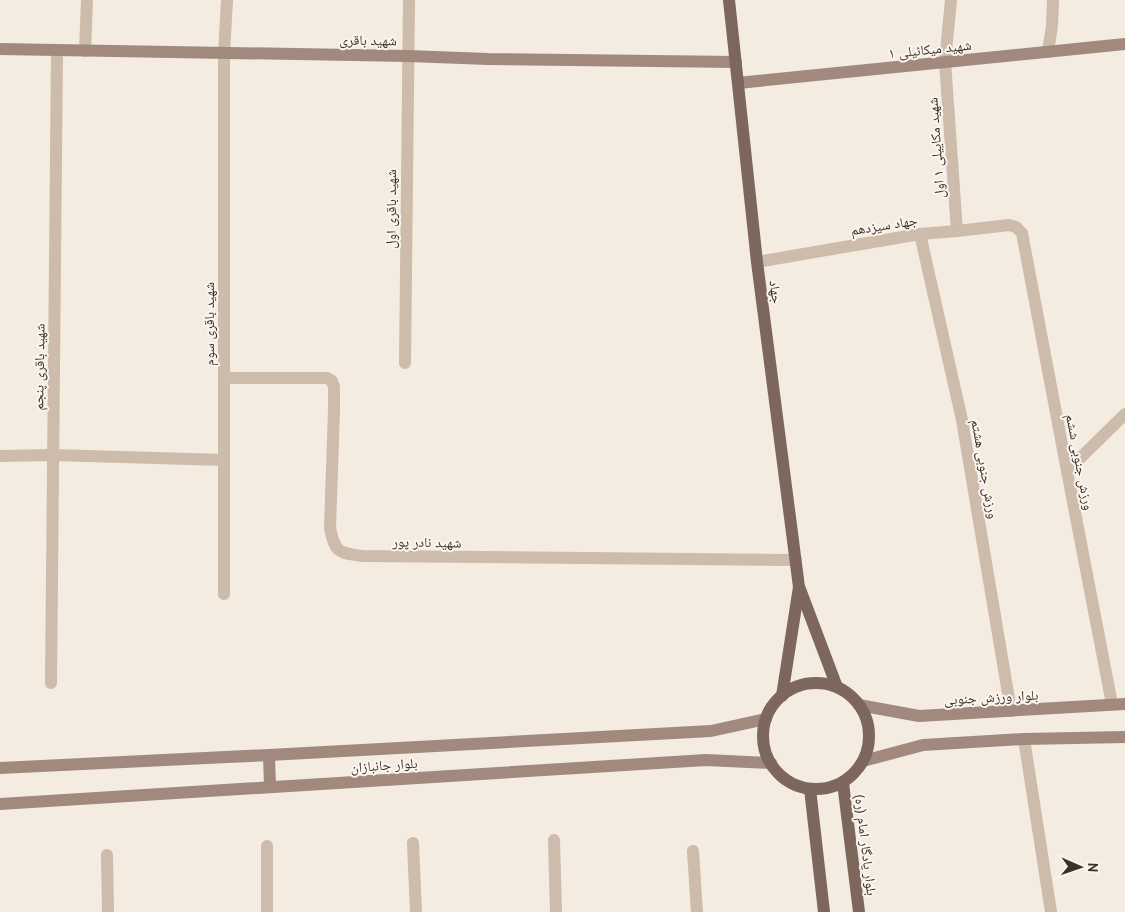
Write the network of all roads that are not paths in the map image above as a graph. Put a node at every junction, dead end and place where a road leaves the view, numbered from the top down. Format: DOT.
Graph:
graph roads {
  1 [pos="87,0"];
  2 [pos="227,0"];
  3 [pos="409,0"];
  4 [pos="729,0"];
  5 [pos="951,0"];
  6 [pos="1053,0"];
  7 [pos="1125,44"];
  8 [pos="0,49"];
  9 [pos="57,51"];
  10 [pos="85,51"];
  11 [pos="1048,52"];
  12 [pos="224,54"];
  13 [pos="408,56"];
  14 [pos="736,62"];
  15 [pos="945,62"];
  16 [pos="738,83"];
  17 [pos="1016,227"];
  18 [pos="957,231"];
  19 [pos="920,234"];
  20 [pos="758,262"];
  21 [pos="405,363"];
  22 [pos="224,378"];
  23 [pos="1125,414"];
  24 [pos="53,455"];
  25 [pos="0,456"];
  26 [pos="224,460"];
  27 [pos="1067,471"];
  28 [pos="796,560"];
  29 [pos="799,587"];
  30 [pos="224,594"];
  31 [pos="51,684"];
  32 [pos="837,687"];
  33 [pos="782,696"];
  34 [pos="1112,704"];
  35 [pos="1125,704"];
  36 [pos="860,705"];
  37 [pos="1011,711"];
  38 [pos="766,719"];
  39 [pos="1125,737"];
  40 [pos="1024,739"];
  41 [pos="269,755"];
  42 [pos="864,761"];
  43 [pos="770,763"];
  44 [pos="0,768"];
  45 [pos="843,782"];
  46 [pos="270,787"];
  47 [pos="810,789"];
  48 [pos="0,804"];
  49 [pos="554,840"];
  50 [pos="413,843"];
  51 [pos="267,846"];
  52 [pos="693,851"];
  53 [pos="107,855"];
  54 [pos="108,912"];
  55 [pos="267,912"];
  56 [pos="416,912"];
  57 [pos="556,912"];
  58 [pos="696,912"];
  59 [pos="824,912"];
  60 [pos="859,912"];
  61 [pos="1051,912"];
  1 -- 10 [label="street"];
  2 -- 12 [label="street, شهید باقری سوم"];
  3 -- 13 [label="street, شهید باقری اول"];
  4 -- 14 [label="main road, جهاد"];
  5 -- 15 [label="street, شهید مکاییلی ۱ اول"];
  6 -- 11 [label="street"];
  7 -- 11 [label="street, شهید میکائیلی ۱"];
  8 -- 9 [label="street, شهید باقری"];
  9 -- 10 [label="street, شهید باقری"];
  9 -- 24 [label="street, شهید باقری پنجم"];
  10 -- 12 [label="street, شهید باقری"];
  11 -- 15 [label="street, شهید میکائیلی ۱"];
  12 -- 13 [label="street, شهید باقری"];
  12 -- 22 [label="street, شهید باقری سوم"];
  13 -- 14 [label="street, شهید باقری"];
  13 -- 21 [label="street, شهید باقری اول"];
  14 -- 16 [label="main road, جهاد"];
  15 -- 16 [label="street, شهید میکائیلی ۱"];
  15 -- 18 [label="street, شهید مکاییلی ۱ اول"];
  16 -- 20 [label="main road, جهاد"];
  17 -- 18 [label="street, جهاد سیزدهم"];
  17 -- 27 [label="street, ورزش جنوبی ششم"];
  18 -- 19 [label="street, جهاد سیزدهم"];
  19 -- 20 [label="street, جهاد سیزدهم"];
  19 -- 37 [label="street, ورزش جنوبی هشتم"];
  20 -- 28 [label="main road, جهاد"];
  22 -- 26 [label="street, شهید باقری سوم"];
  22 -- 28 [label="street, شهید نادر پور"];
  23 -- 27 [label="street"];
  24 -- 25 [label="street"];
  24 -- 26 [label="street"];
  24 -- 31 [label="street, شهید باقری پنجم"];
  26 -- 30 [label="street, شهید باقری سوم"];
  27 -- 34 [label="street, ورزش جنوبی ششم"];
  28 -- 29 [label="main road, جهاد"];
  29 -- 32 [label="main road, جهاد"];
  29 -- 33 [label="main road, جهاد"];
  32 -- 33 [label="main road"];
  32 -- 36 [label="main road"];
  33 -- 38 [label="main road"];
  34 -- 35 [label="street, بلوار ورزش جنوبی"];
  34 -- 37 [label="street, بلوار ورزش جنوبی"];
  36 -- 37 [label="street, بلوار ورزش جنوبی"];
  36 -- 42 [label="main road"];
  38 -- 41 [label="street, بلوار جانبازان"];
  38 -- 43 [label="main road"];
  39 -- 40 [label="street"];
  40 -- 42 [label="street"];
  40 -- 61 [label="street"];
  41 -- 44 [label="street, بلوار جانبازان"];
  41 -- 46 [label="street"];
  42 -- 45 [label="main road"];
  43 -- 46 [label="street, بلوار جانبازان"];
  43 -- 47 [label="main road"];
  45 -- 47 [label="main road"];
  45 -- 60 [label="main road, بلوار یادگار امام (ره)"];
  46 -- 48 [label="street, بلوار جانبازان"];
  47 -- 59 [label="main road"];
  49 -- 57 [label="street"];
  50 -- 56 [label="street"];
  51 -- 55 [label="street"];
  52 -- 58 [label="street"];
  53 -- 54 [label="street"];
}
